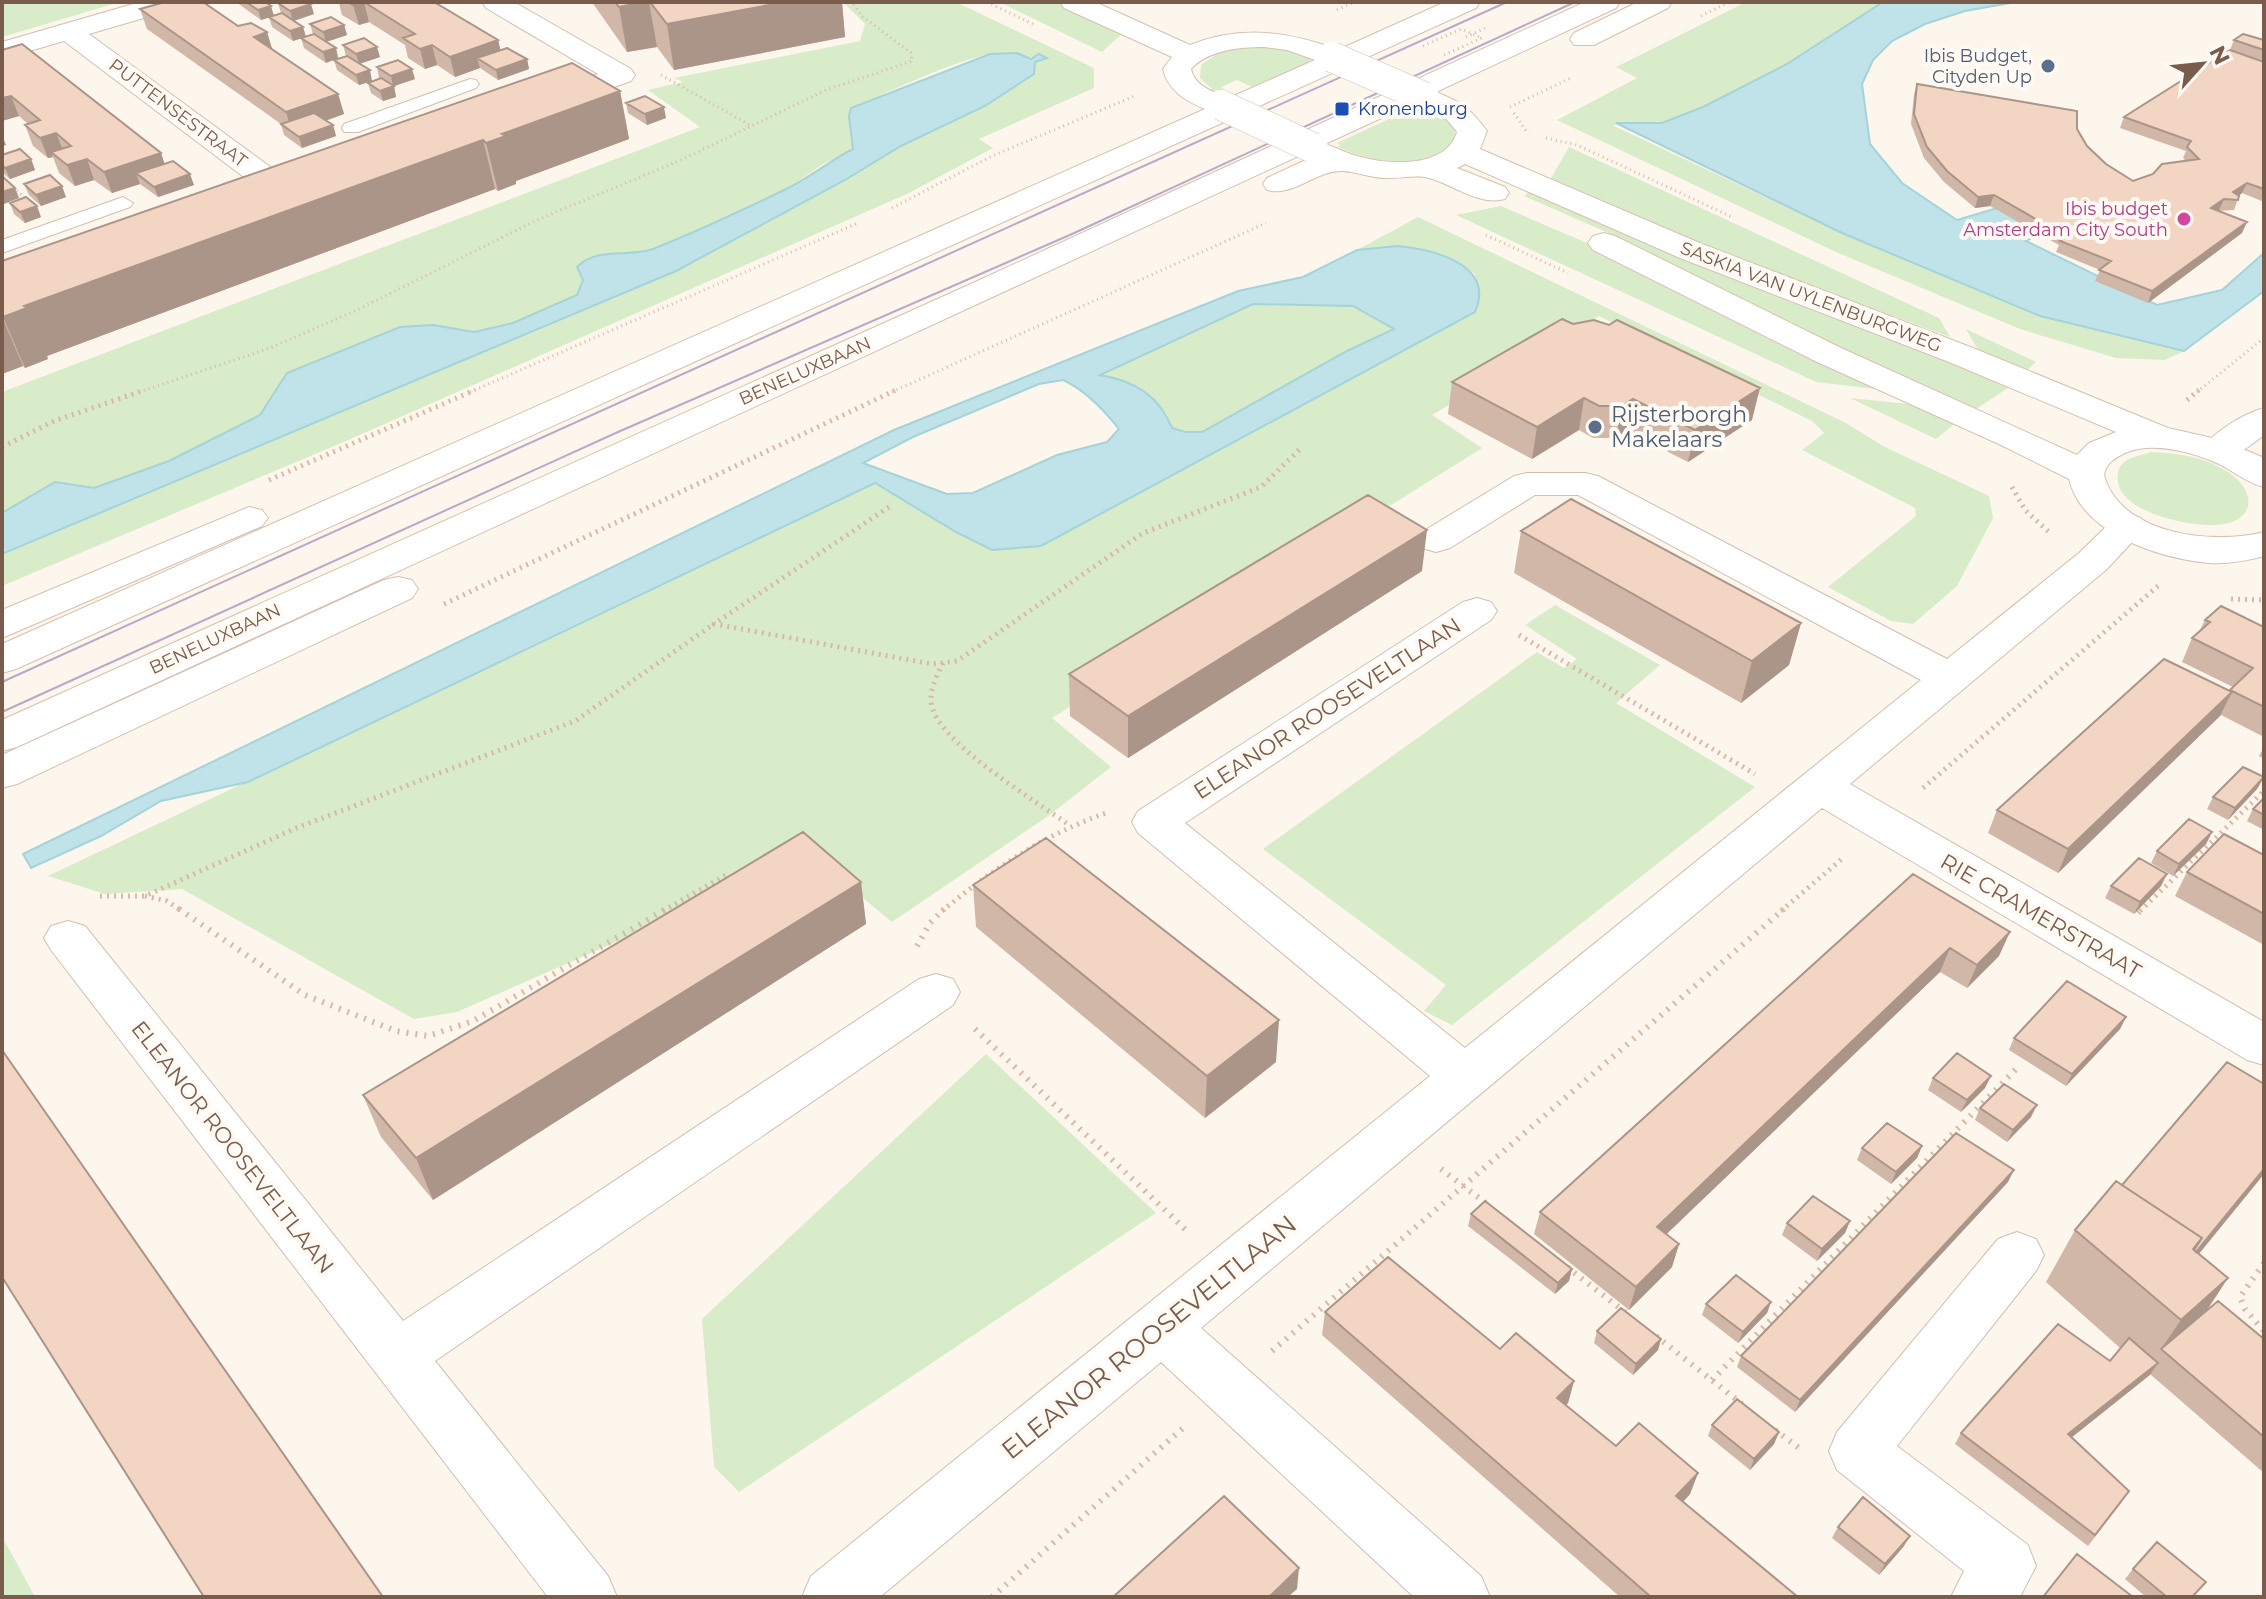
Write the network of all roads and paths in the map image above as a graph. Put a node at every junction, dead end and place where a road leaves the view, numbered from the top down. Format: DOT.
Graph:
graph roads {
  1 [pos="169,2"];
  2 [pos="495,2"];
  3 [pos="852,2"];
  4 [pos="1073,2"];
  5 [pos="1131,2"];
  6 [pos="1426,2"];
  7 [pos="1607,2"];
  8 [pos="1659,2"];
  9 [pos="1475,21"];
  10 [pos="68,31"];
  11 [pos="1466,37"];
  12 [pos="1223,42"];
  13 [pos="1305,46"];
  14 [pos="2,51"];
  15 [pos="1413,51"];
  16 [pos="1189,55"];
  17 [pos="1434,60"];
  18 [pos="470,84"];
  19 [pos="1138,95"];
  20 [pos="1467,98"];
  21 [pos="1207,99"];
  22 [pos="414,105"];
  23 [pos="517,112"];
  24 [pos="436,119"];
  25 [pos="351,128"];
  26 [pos="1463,152"];
  27 [pos="1328,155"];
  28 [pos="1428,167"];
  29 [pos="288,195"];
  30 [pos="123,203"];
  31 [pos="891,209"];
  32 [pos="862,222"];
  33 [pos="1268,222"];
  34 [pos="58,227"];
  35 [pos="79,245"];
  36 [pos="2,247"];
  37 [pos="2264,338"];
  38 [pos="2183,403"];
  39 [pos="2264,419"];
  40 [pos="2160,438"];
  41 [pos="2,447"];
  42 [pos="1301,448"];
  43 [pos="2219,450"];
  44 [pos="2085,473"];
  45 [pos="2264,476"];
  46 [pos="261,483"];
  47 [pos="889,507"];
  48 [pos="2128,526"];
  49 [pos="1436,540"];
  50 [pos="2259,550"];
  51 [pos="2158,586"];
  52 [pos="443,604"];
  53 [pos="1477,611"];
  54 [pos="714,624"];
  55 [pos="2,625"];
  56 [pos="2,660"];
  57 [pos="943,662"];
  58 [pos="1950,678"];
  59 [pos="2,737"];
  60 [pos="2,773"];
  61 [pos="2264,791"];
  62 [pos="1810,794"];
  63 [pos="1154,822"];
  64 [pos="1882,823"];
  65 [pos="1069,825"];
  66 [pos="729,873"];
  67 [pos="145,896"];
  68 [pos="68,938"];
  69 [pos="2100,950"];
  70 [pos="936,992"];
  71 [pos="2264,1046"];
  72 [pos="2019,1066"];
  73 [pos="1466,1077"];
  74 [pos="1396,1134"];
  75 [pos="1463,1186"];
  76 [pos="1488,1205"];
  77 [pos="2017,1255"];
  78 [pos="1563,1263"];
  79 [pos="2264,1263"];
  80 [pos="1229,1271"];
  81 [pos="1637,1322"];
  82 [pos="1161,1327"];
  83 [pos="1650,1331"];
  84 [pos="2264,1331"];
  85 [pos="398,1355"];
  86 [pos="1712,1380"];
  87 [pos="1229,1388"];
  88 [pos="1746,1407"];
  89 [pos="1769,1425"];
  90 [pos="1858,1451"];
  91 [pos="586,1597"];
  92 [pos="833,1597"];
  93 [pos="992,1597"];
  94 [pos="1459,1597"];
  95 [pos="1982,1597"];
  1 -- 10 [label="street"];
  2 -- 23 [label="street"];
  3 -- 41 [label="path"];
  4 -- 16 [label="street"];
  5 -- 12 [label="street"];
  6 -- 13 [label="street"];
  7 -- 59 [label="street, BENELUXBAAN"];
  8 -- 20 [label="street"];
  9 -- 11 [label="path, bridge"];
  9 -- 15 [label="path, bridge"];
  9 -- 17 [label="path, bridge"];
  9 -- 56 [label="street"];
  10 -- 14 [label="street"];
  10 -- 29 [label="street, PUTTENSESTRAAT"];
  12 -- 13 [label="street"];
  12 -- 16 [label="street"];
  13 -- 20 [label="street, bridge"];
  16 -- 21 [label="street"];
  18 -- 22 [label="lane"];
  19 -- 31 [label="path"];
  20 -- 26 [label="street"];
  21 -- 27 [label="street, bridge"];
  21 -- 55 [label="street"];
  22 -- 24 [label="lane"];
  22 -- 25 [label="lane"];
  26 -- 28 [label="street"];
  26 -- 40 [label="street, SASKIA VAN UYLENBURGWEG"];
  27 -- 28 [label="street"];
  27 -- 60 [label="street, BENELUXBAAN"];
  28 -- 44 [label="street, SASKIA VAN UYLENBURGWEG"];
  30 -- 34 [label="lane"];
  32 -- 46 [label="path"];
  33 -- 52 [label="path"];
  34 -- 35 [label="lane"];
  34 -- 36 [label="lane"];
  37 -- 38 [label="path"];
  39 -- 43 [label="street"];
  40 -- 43 [label="street"];
  40 -- 44 [label="street"];
  42 -- 57 [label="path"];
  43 -- 45 [label="street"];
  44 -- 48 [label="street"];
  47 -- 54 [label="path"];
  48 -- 50 [label="street"];
  48 -- 58 [label="street, ELEANOR ROOSEVELTLAAN"];
  49 -- 58 [label="street"];
  51 -- 64 [label="path"];
  53 -- 62 [label="path"];
  53 -- 63 [label="street, ELEANOR ROOSEVELTLAAN"];
  54 -- 57 [label="path"];
  54 -- 67 [label="path"];
  57 -- 65 [label="path"];
  58 -- 62 [label="street, ELEANOR ROOSEVELTLAAN"];
  61 -- 69 [label="path"];
  62 -- 64 [label="street, RIE CRAMERSTRAAT"];
  62 -- 73 [label="street, ELEANOR ROOSEVELTLAAN"];
  63 -- 65 [label="path"];
  63 -- 73 [label="street"];
  64 -- 69 [label="street, RIE CRAMERSTRAAT"];
  64 -- 75 [label="path"];
  65 -- 70 [label="path"];
  66 -- 67 [label="path"];
  67 -- 68 [label="path"];
  68 -- 85 [label="street, ELEANOR ROOSEVELTLAAN"];
  69 -- 71 [label="street, RIE CRAMERSTRAAT"];
  70 -- 80 [label="path"];
  70 -- 85 [label="street"];
  72 -- 86 [label="path"];
  73 -- 74 [label="street, ELEANOR ROOSEVELTLAAN"];
  74 -- 75 [label="path"];
  74 -- 80 [label="street, ELEANOR ROOSEVELTLAAN"];
  75 -- 76 [label="path"];
  75 -- 87 [label="path"];
  77 -- 90 [label="street"];
  78 -- 81 [label="path"];
  79 -- 84 [label="path"];
  80 -- 82 [label="street, ELEANOR ROOSEVELTLAAN"];
  82 -- 87 [label="street"];
  82 -- 92 [label="street, ELEANOR ROOSEVELTLAAN"];
  83 -- 86 [label="path"];
  85 -- 91 [label="street, ELEANOR ROOSEVELTLAAN"];
  86 -- 88 [label="path"];
  87 -- 93 [label="path"];
  87 -- 94 [label="street"];
  89 -- 90 [label="path"];
  90 -- 95 [label="street"];
}
